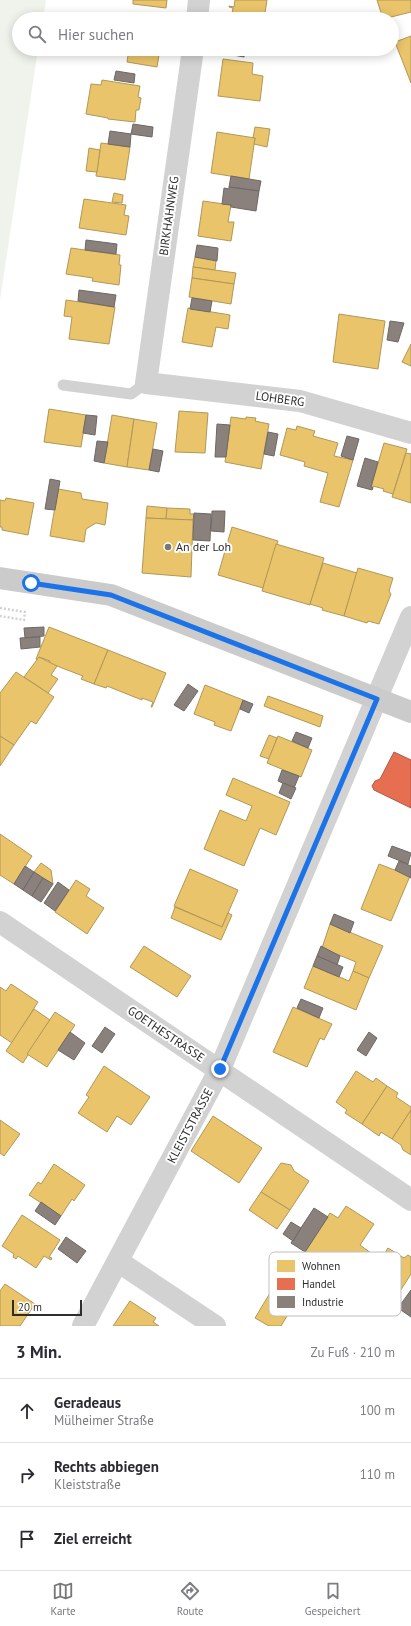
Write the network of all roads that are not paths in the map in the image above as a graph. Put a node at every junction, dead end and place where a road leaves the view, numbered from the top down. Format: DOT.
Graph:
graph roads {
  1 [pos="199,0"];
  2 [pos="198,12"];
  3 [pos="192,56"];
  4 [pos="146,383"];
  5 [pos="64,385"];
  6 [pos="411,433"];
  7 [pos="0,578"];
  8 [pos="411,617"];
  9 [pos="377,699"];
  10 [pos="411,712"];
  11 [pos="0,922"];
  12 [pos="220,1069"];
  13 [pos="411,1200"];
  14 [pos="119,1262"];
  15 [pos="83,1326"];
  16 [pos="215,1326"];
  1 -- 2 [label="street"];
  3 -- 4 [label="street, BIRKHAHNWEG"];
  4 -- 5 [label="lane"];
  4 -- 6 [label="street, LOHBERG"];
  7 -- 9 [label="main road"];
  8 -- 9 [label="street"];
  9 -- 10 [label="main road"];
  9 -- 12 [label="street, KLEISTSTRASSE"];
  11 -- 12 [label="street, GOETHESTRASSE"];
  12 -- 13 [label="street, GOETHESTRASSE"];
  12 -- 14 [label="street, KLEISTSTRASSE"];
  14 -- 15 [label="street, KLEISTSTRASSE"];
  14 -- 16 [label="street"];
}
